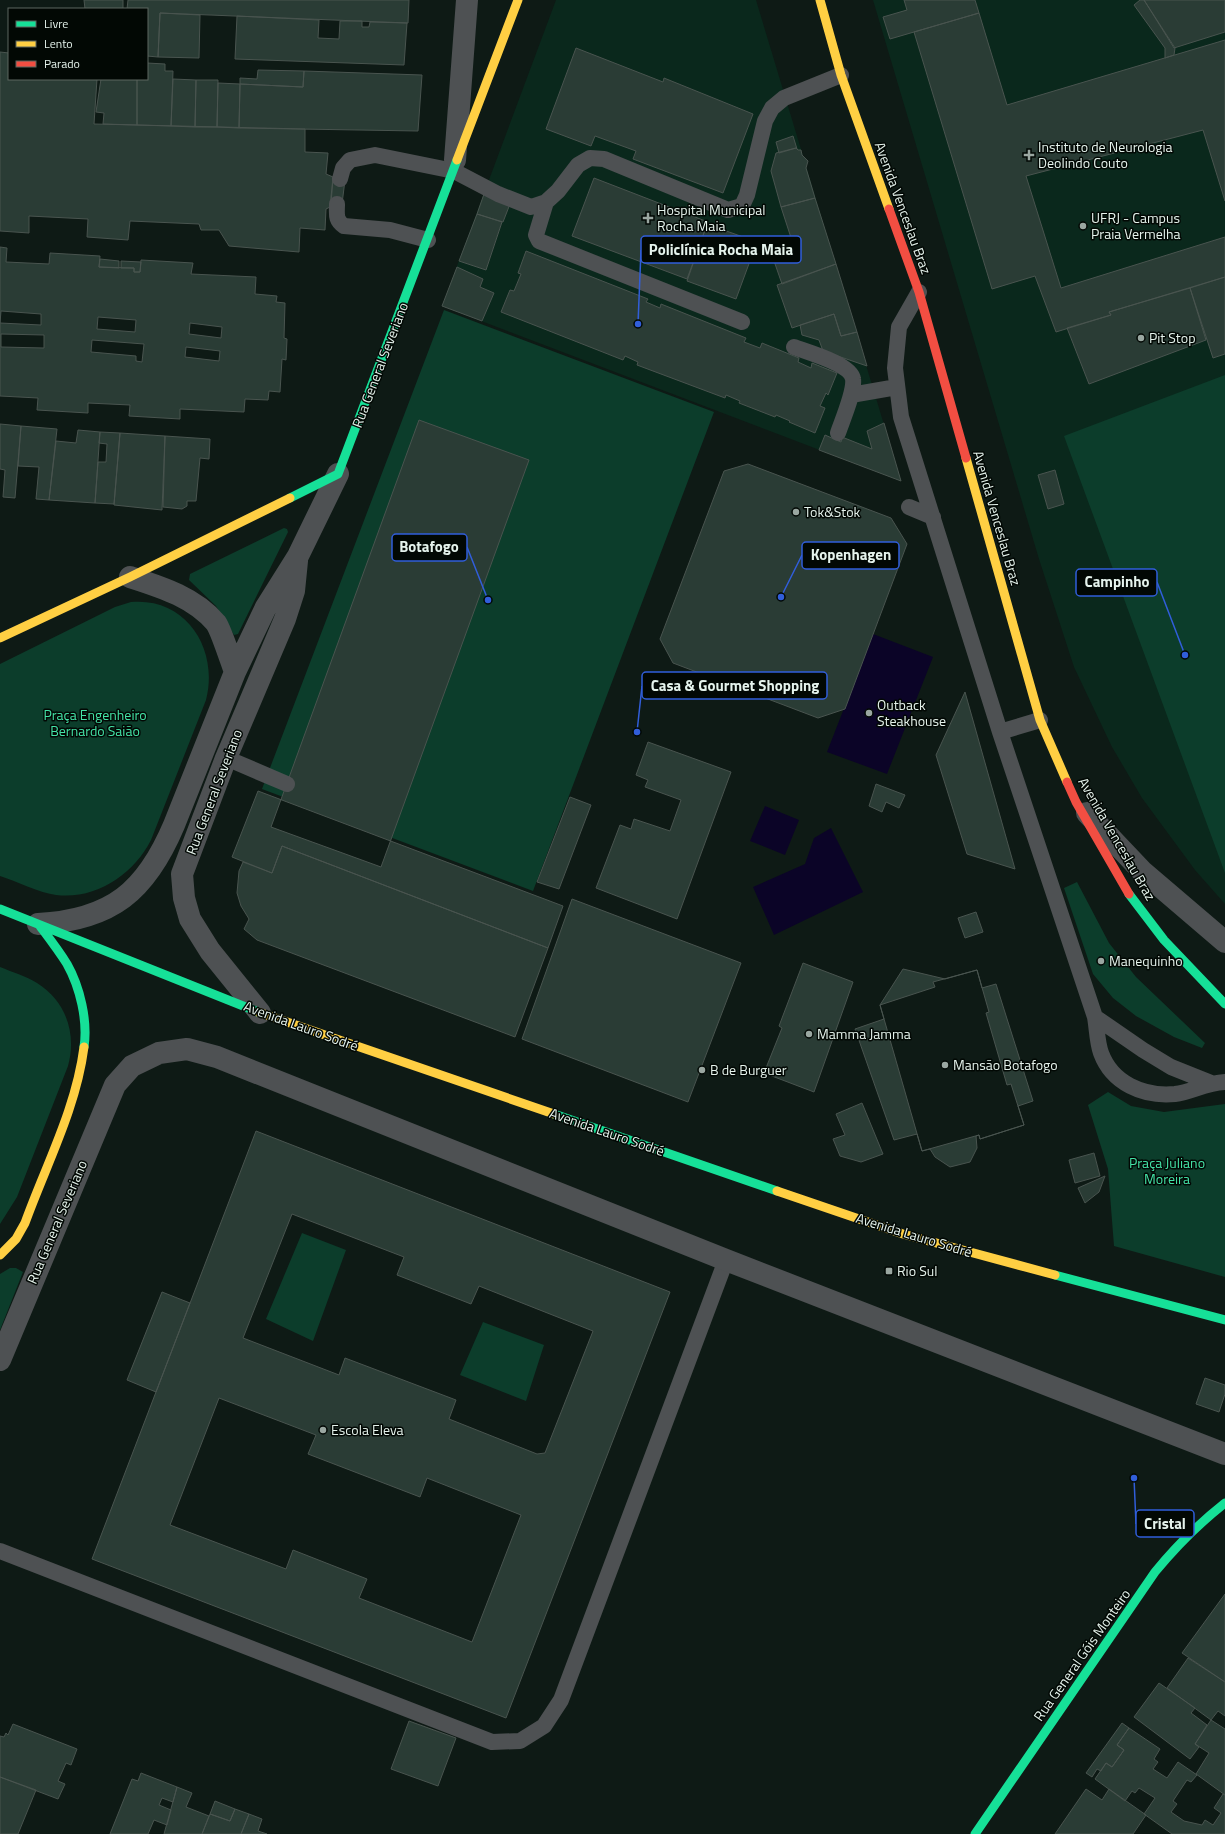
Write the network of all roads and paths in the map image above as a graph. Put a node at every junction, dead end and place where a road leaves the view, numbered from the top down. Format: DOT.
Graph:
graph roads {
  1 [pos="467,0"];
  2 [pos="518,0"];
  3 [pos="820,0"];
  4 [pos="841,76"];
  5 [pos="454,171"];
  6 [pos="340,179"];
  7 [pos="546,202"];
  8 [pos="337,204"];
  9 [pos="428,240"];
  10 [pos="918,292"];
  11 [pos="742,322"];
  12 [pos="794,347"];
  13 [pos="897,387"];
  14 [pos="851,395"];
  15 [pos="838,433"];
  16 [pos="338,474"];
  17 [pos="909,508"];
  18 [pos="933,517"];
  19 [pos="298,556"];
  20 [pos="130,577"];
  21 [pos="0,638"];
  22 [pos="235,672"];
  23 [pos="1040,720"];
  24 [pos="1000,732"];
  25 [pos="226,758"];
  26 [pos="287,784"];
  27 [pos="1076,802"];
  28 [pos="0,909"];
  29 [pos="38,924"];
  30 [pos="1225,942"];
  31 [pos="1225,1004"];
  32 [pos="260,1012"];
  33 [pos="1095,1017"];
  34 [pos="1218,1082"];
  35 [pos="0,1255"];
  36 [pos="726,1260"];
  37 [pos="1225,1320"];
  38 [pos="0,1360"];
  39 [pos="1225,1454"];
  40 [pos="1225,1503"];
  41 [pos="0,1551"];
  42 [pos="975,1834"];
  1 -- 5 [label="street, Rua General Severiano"];
  2 -- 5 [label="main road, Rua General Severiano"];
  3 -- 4 [label="main road, Avenida Venceslau Braz"];
  4 -- 7 [label="lane"];
  4 -- 10 [label="main road, Avenida Venceslau Braz"];
  5 -- 6 [label="lane"];
  5 -- 7 [label="lane"];
  5 -- 9 [label="main road, Rua General Severiano"];
  7 -- 11 [label="lane"];
  8 -- 9 [label="lane"];
  9 -- 16 [label="main road, Rua General Severiano"];
  10 -- 13 [label="lane"];
  10 -- 23 [label="main road, Avenida Venceslau Braz"];
  12 -- 14 [label="lane"];
  13 -- 14 [label="lane"];
  13 -- 18 [label="lane"];
  14 -- 15 [label="lane"];
  16 -- 19 [label="street, Rua General Severiano"];
  16 -- 20 [label="main road"];
  17 -- 18 [label="lane"];
  18 -- 24 [label="lane"];
  19 -- 22 [label="street, Rua General Severiano"];
  19 -- 25 [label="street, Rua General Severiano"];
  20 -- 21 [label="main road"];
  20 -- 22 [label="street"];
  22 -- 29 [label="street, Rua General Severiano"];
  23 -- 24 [label="lane"];
  23 -- 27 [label="main road, Avenida Venceslau Braz"];
  24 -- 33 [label="lane"];
  25 -- 26 [label="lane"];
  25 -- 32 [label="street, Rua General Severiano"];
  27 -- 30 [label="street"];
  27 -- 31 [label="main road, Avenida Venceslau Braz"];
  28 -- 29 [label="main road, Avenida Lauro Sodré"];
  29 -- 32 [label="main road, Avenida Lauro Sodré"];
  29 -- 35 [label="main road"];
  32 -- 37 [label="main road, Avenida Lauro Sodré"];
  33 -- 34 [label="lane"];
  33 -- 34 [label="lane"];
  36 -- 38 [label="street, Rua General Severiano"];
  36 -- 39 [label="street"];
  36 -- 41 [label="lane"];
  40 -- 42 [label="main road, Rua General Góis Monteiro"];
}
